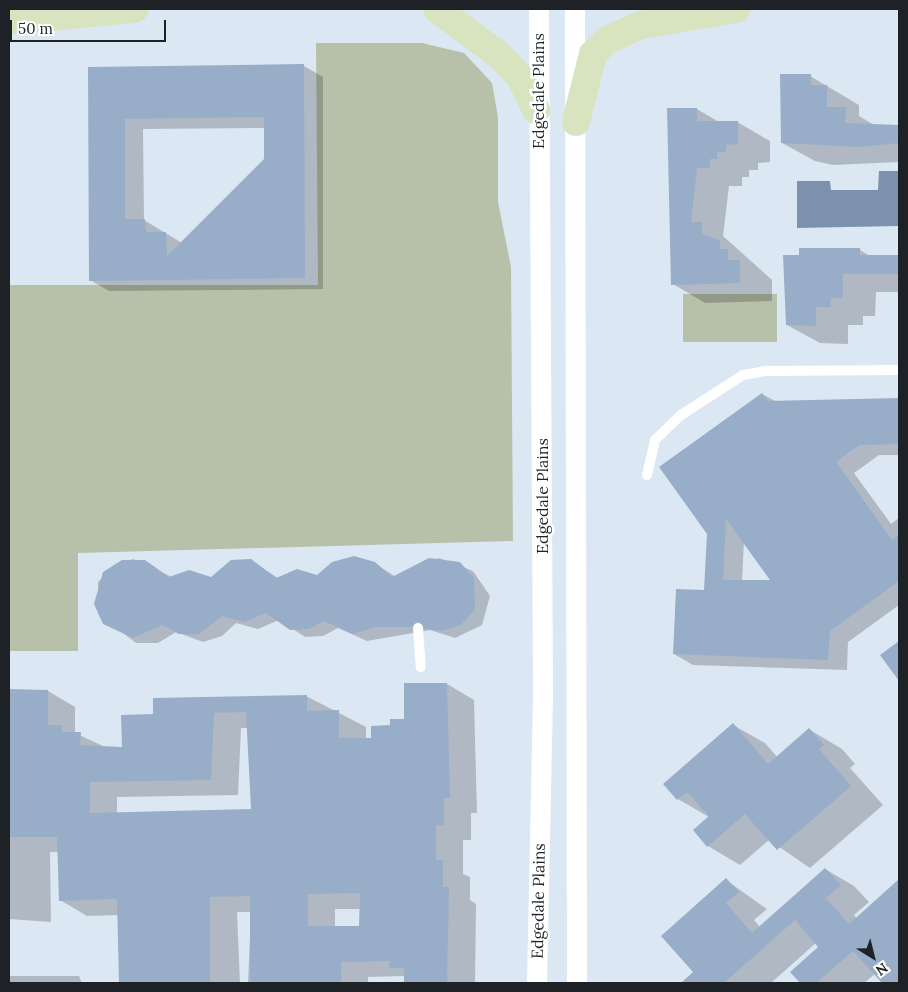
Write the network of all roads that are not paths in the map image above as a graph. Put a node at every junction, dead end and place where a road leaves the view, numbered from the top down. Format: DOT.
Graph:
graph roads {
  1 [pos="134,9"];
  2 [pos="437,9"];
  3 [pos="539,9"];
  4 [pos="575,9"];
  5 [pos="737,9"];
  6 [pos="9,21"];
  7 [pos="536,110"];
  8 [pos="576,122"];
  9 [pos="899,370"];
  10 [pos="648,475"];
  11 [pos="418,628"];
  12 [pos="421,667"];
  13 [pos="537,983"];
  14 [pos="577,983"];
  1 -- 6 [label="main road"];
  2 -- 7 [label="main road"];
  3 -- 7 [label="street, Edgedale Plains"];
  4 -- 8 [label="street"];
  5 -- 8 [label="main road"];
  7 -- 13 [label="street, Edgedale Plains"];
  8 -- 14 [label="street"];
  9 -- 10 [label="lane"];
  11 -- 12 [label="lane"];
}
